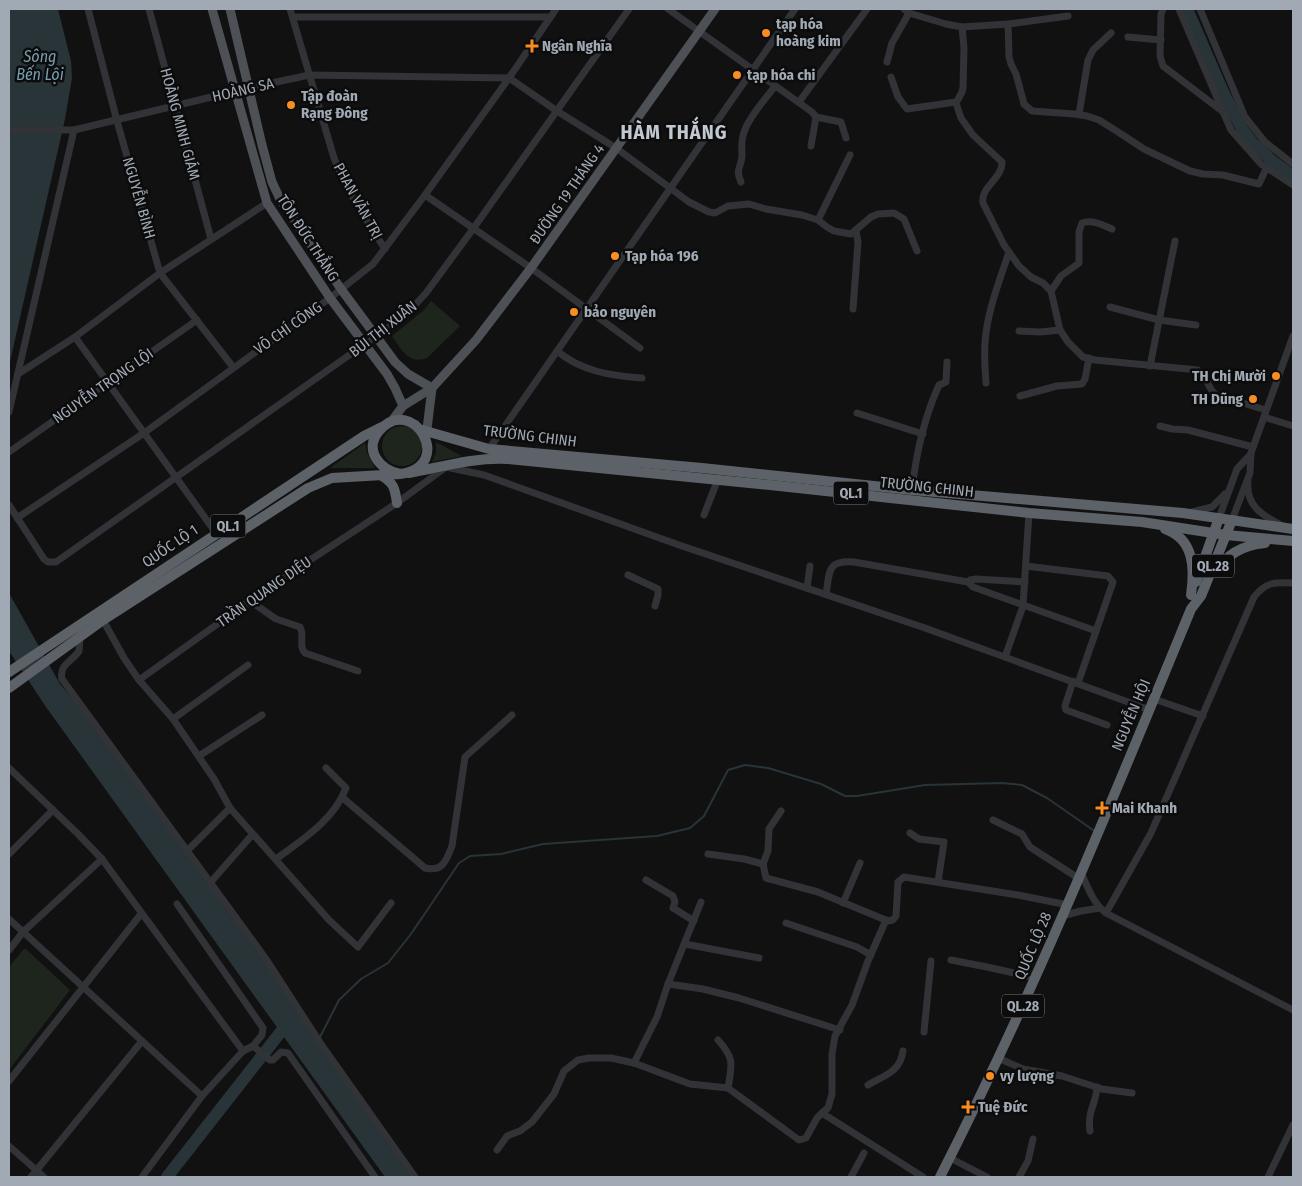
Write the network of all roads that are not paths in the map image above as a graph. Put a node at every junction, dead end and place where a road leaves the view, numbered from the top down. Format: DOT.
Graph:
graph roads {
  1 [pos="88,9"];
  2 [pos="149,9"];
  3 [pos="212,9"];
  4 [pos="230,9"];
  5 [pos="290,9"];
  6 [pos="556,9"];
  7 [pos="629,9"];
  8 [pos="668,9"];
  9 [pos="715,9"];
  10 [pos="795,9"];
  11 [pos="867,9"];
  12 [pos="1163,9"];
  13 [pos="1179,9"];
  14 [pos="1200,9"];
  15 [pos="906,11"];
  16 [pos="1068,16"];
  17 [pos="292,17"];
  18 [pos="550,17"];
  19 [pos="1008,24"];
  20 [pos="962,27"];
  21 [pos="699,31"];
  22 [pos="1111,33"];
  23 [pos="1128,37"];
  24 [pos="1161,40"];
  25 [pos="886,62"];
  26 [pos="752,70"];
  27 [pos="309,75"];
  28 [pos="891,77"];
  29 [pos="509,78"];
  30 [pos="774,86"];
  31 [pos="249,88"];
  32 [pos="235,91"];
  33 [pos="799,102"];
  34 [pos="956,102"];
  35 [pos="176,106"];
  36 [pos="556,111"];
  37 [pos="1223,112"];
  38 [pos="1079,114"];
  39 [pos="816,117"];
  40 [pos="117,120"];
  41 [pos="9,130"];
  42 [pos="74,130"];
  43 [pos="846,138"];
  44 [pos="811,146"];
  45 [pos="616,148"];
  46 [pos="850,155"];
  47 [pos="1293,164"];
  48 [pos="1266,168"];
  49 [pos="741,182"];
  50 [pos="1293,185"];
  51 [pos="670,189"];
  52 [pos="425,195"];
  53 [pos="267,203"];
  54 [pos="818,220"];
  55 [pos="473,229"];
  56 [pos="1112,229"];
  57 [pos="856,231"];
  58 [pos="211,238"];
  59 [pos="1175,241"];
  60 [pos="385,249"];
  61 [pos="917,251"];
  62 [pos="1009,252"];
  63 [pos="531,268"];
  64 [pos="160,273"];
  65 [pos="341,289"];
  66 [pos="1051,291"];
  67 [pos="330,298"];
  68 [pos="1110,307"];
  69 [pos="853,309"];
  70 [pos="586,310"];
  71 [pos="197,320"];
  72 [pos="1159,320"];
  73 [pos="1196,325"];
  74 [pos="1019,330"];
  75 [pos="1060,330"];
  76 [pos="1293,336"];
  77 [pos="75,337"];
  78 [pos="377,337"];
  79 [pos="365,345"];
  80 [pos="640,348"];
  81 [pos="557,351"];
  82 [pos="1089,358"];
  83 [pos="947,362"];
  84 [pos="1150,366"];
  85 [pos="233,367"];
  86 [pos="18,374"];
  87 [pos="642,378"];
  88 [pos="108,383"];
  89 [pos="986,383"];
  90 [pos="432,388"];
  91 [pos="1020,396"];
  92 [pos="402,406"];
  93 [pos="9,412"];
  94 [pos="857,413"];
  95 [pos="1265,413"];
  96 [pos="387,424"];
  97 [pos="1160,426"];
  98 [pos="1293,426"];
  99 [pos="144,433"];
  100 [pos="424,433"];
  101 [pos="923,434"];
  102 [pos="489,449"];
  103 [pos="1252,450"];
  104 [pos="9,452"];
  105 [pos="446,467"];
  106 [pos="404,473"];
  107 [pos="1250,473"];
  108 [pos="382,476"];
  109 [pos="177,478"];
  110 [pos="718,479"];
  111 [pos="1230,487"];
  112 [pos="912,490"];
  113 [pos="397,503"];
  114 [pos="9,505"];
  115 [pos="1029,513"];
  116 [pos="1183,513"];
  117 [pos="704,515"];
  118 [pos="17,518"];
  119 [pos="1219,518"];
  120 [pos="1232,520"];
  121 [pos="1142,522"];
  122 [pos="1289,528"];
  123 [pos="1213,533"];
  124 [pos="216,534"];
  125 [pos="1226,535"];
  126 [pos="1289,541"];
  127 [pos="810,566"];
  128 [pos="1026,566"];
  129 [pos="628,574"];
  130 [pos="968,582"];
  131 [pos="1025,582"];
  132 [pos="1293,583"];
  133 [pos="807,588"];
  134 [pos="826,594"];
  135 [pos="1196,596"];
  136 [pos="250,600"];
  137 [pos="655,606"];
  138 [pos="1023,606"];
  139 [pos="103,620"];
  140 [pos="1096,631"];
  141 [pos="80,637"];
  142 [pos="1005,657"];
  143 [pos="248,665"];
  144 [pos="358,671"];
  145 [pos="9,672"];
  146 [pos="140,680"];
  147 [pos="1075,682"];
  148 [pos="9,688"];
  149 [pos="1154,699"];
  150 [pos="1150,710"];
  151 [pos="262,714"];
  152 [pos="512,715"];
  153 [pos="1203,716"];
  154 [pos="173,719"];
  155 [pos="1107,725"];
  156 [pos="199,756"];
  157 [pos="326,768"];
  158 [pos="10,772"];
  159 [pos="343,798"];
  160 [pos="230,808"];
  161 [pos="54,810"];
  162 [pos="781,811"];
  163 [pos="993,820"];
  164 [pos="1098,832"];
  165 [pos="910,834"];
  166 [pos="252,835"];
  167 [pos="187,851"];
  168 [pos="9,854"];
  169 [pos="708,854"];
  170 [pos="102,859"];
  171 [pos="276,859"];
  172 [pos="860,863"];
  173 [pos="764,864"];
  174 [pos="1080,874"];
  175 [pos="646,880"];
  176 [pos="938,882"];
  177 [pos="210,883"];
  178 [pos="701,902"];
  179 [pos="392,903"];
  180 [pos="843,903"];
  181 [pos="177,904"];
  182 [pos="1068,905"];
  183 [pos="1103,911"];
  184 [pos="141,914"];
  185 [pos="1062,916"];
  186 [pos="9,919"];
  187 [pos="886,920"];
  188 [pos="694,921"];
  189 [pos="786,923"];
  190 [pos="23,932"];
  191 [pos="685,944"];
  192 [pos="9,950"];
  193 [pos="871,955"];
  194 [pos="759,958"];
  195 [pos="951,960"];
  196 [pos="931,962"];
  197 [pos="1036,978"];
  198 [pos="668,984"];
  199 [pos="83,987"];
  200 [pos="1293,1010"];
  201 [pos="840,1030"];
  202 [pos="924,1032"];
  203 [pos="718,1040"];
  204 [pos="142,1041"];
  205 [pos="255,1048"];
  206 [pos="903,1051"];
  207 [pos="243,1052"];
  208 [pos="998,1058"];
  209 [pos="634,1063"];
  210 [pos="9,1081"];
  211 [pos="868,1085"];
  212 [pos="728,1088"];
  213 [pos="1097,1088"];
  214 [pos="1132,1093"];
  215 [pos="202,1096"];
  216 [pos="822,1112"];
  217 [pos="1293,1126"];
  218 [pos="1090,1131"];
  219 [pos="1033,1139"];
  220 [pos="9,1146"];
  221 [pos="497,1150"];
  222 [pos="864,1153"];
  223 [pos="950,1158"];
  224 [pos="36,1171"];
  225 [pos="31,1177"];
  226 [pos="44,1177"];
  227 [pos="142,1177"];
  228 [pos="375,1177"];
  229 [pos="415,1177"];
  230 [pos="851,1177"];
  231 [pos="923,1177"];
  232 [pos="940,1177"];
  233 [pos="987,1177"];
  234 [pos="1019,1177"];
  235 [pos="1268,1177"];
  1 -- 40 [label="street, NGUYỄN BÌNH"];
  2 -- 35 [label="street, HOÀNG MINH GIÁM"];
  3 -- 32 [label="main road, TÔN ĐỨC THẮNG"];
  4 -- 31 [label="main road, TÔN ĐỨC THẮNG"];
  5 -- 17 [label="street, PHAN VĂN TRỊ"];
  6 -- 18 [label="street, VÕ CHÍ CÔNG"];
  7 -- 36 [label="street, BÙI THỊ XUÂN"];
  8 -- 21 [label="street"];
  9 -- 21 [label="main road, ĐƯỜNG 19 THÁNG 4"];
  10 -- 26 [label="street"];
  11 -- 33 [label="street"];
  12 -- 24 [label="street"];
  13 -- 37 [label="street"];
  14 -- 47 [label="street"];
  15 -- 20 [label="street"];
  15 -- 25 [label="street"];
  16 -- 19 [label="street"];
  17 -- 18 [label="street"];
  17 -- 27 [label="street, PHAN VĂN TRỊ"];
  18 -- 29 [label="street, VÕ CHÍ CÔNG"];
  19 -- 20 [label="street"];
  19 -- 38 [label="street"];
  20 -- 34 [label="street"];
  21 -- 26 [label="street"];
  21 -- 45 [label="main road, ĐƯỜNG 19 THÁNG 4"];
  22 -- 38 [label="street"];
  23 -- 24 [label="street"];
  24 -- 37 [label="street"];
  26 -- 30 [label="street"];
  26 -- 51 [label="street"];
  27 -- 29 [label="street, HOÀNG SA"];
  27 -- 31 [label="street, HOÀNG SA"];
  27 -- 60 [label="street, PHAN VĂN TRỊ"];
  28 -- 34 [label="street"];
  29 -- 36 [label="street"];
  29 -- 52 [label="street, VÕ CHÍ CÔNG"];
  30 -- 33 [label="street"];
  30 -- 49 [label="street"];
  31 -- 32 [label="street, HOÀNG SA"];
  31 -- 65 [label="main road, TÔN ĐỨC THẮNG"];
  32 -- 35 [label="street, HOÀNG SA"];
  32 -- 53 [label="main road, TÔN ĐỨC THẮNG"];
  33 -- 39 [label="street"];
  34 -- 62 [label="street"];
  35 -- 40 [label="street, HOÀNG SA"];
  35 -- 58 [label="street, HOÀNG MINH GIÁM"];
  36 -- 45 [label="street"];
  36 -- 55 [label="street, BÙI THỊ XUÂN"];
  37 -- 48 [label="street"];
  38 -- 48 [label="street"];
  39 -- 43 [label="street"];
  39 -- 44 [label="street"];
  40 -- 42 [label="street, HOÀNG SA"];
  40 -- 64 [label="street, NGUYỄN BÌNH"];
  41 -- 42 [label="street, HOÀNG SA"];
  42 -- 86 [label="street"];
  45 -- 51 [label="street"];
  45 -- 63 [label="main road, ĐƯỜNG 19 THÁNG 4"];
  46 -- 54 [label="street"];
  48 -- 50 [label="street"];
  51 -- 54 [label="street"];
  51 -- 70 [label="street"];
  52 -- 55 [label="street"];
  52 -- 60 [label="street, VÕ CHÍ CÔNG"];
  53 -- 58 [label="street"];
  53 -- 67 [label="main road, TÔN ĐỨC THẮNG"];
  54 -- 57 [label="street"];
  55 -- 63 [label="street"];
  55 -- 78 [label="street, BÙI THỊ XUÂN"];
  56 -- 66 [label="street"];
  57 -- 61 [label="street"];
  57 -- 69 [label="street"];
  58 -- 64 [label="street"];
  59 -- 72 [label="street"];
  60 -- 65 [label="street, VÕ CHÍ CÔNG"];
  62 -- 66 [label="street"];
  62 -- 89 [label="street"];
  63 -- 70 [label="street"];
  63 -- 90 [label="main road, ĐƯỜNG 19 THÁNG 4"];
  64 -- 71 [label="street, NGUYỄN BÌNH"];
  64 -- 77 [label="street"];
  65 -- 67 [label="street, VÕ CHÍ CÔNG"];
  65 -- 78 [label="main road, TÔN ĐỨC THẮNG"];
  66 -- 75 [label="street"];
  67 -- 79 [label="main road, TÔN ĐỨC THẮNG"];
  67 -- 85 [label="street, VÕ CHÍ CÔNG"];
  68 -- 72 [label="street"];
  70 -- 80 [label="street"];
  70 -- 81 [label="street"];
  71 -- 85 [label="street, NGUYỄN BÌNH"];
  71 -- 88 [label="street, NGUYỄN TRỌNG LỘI"];
  72 -- 73 [label="street"];
  72 -- 84 [label="street"];
  74 -- 75 [label="street"];
  75 -- 82 [label="street"];
  76 -- 95 [label="street, NGUYỄN HỘI / QL.28"];
  77 -- 86 [label="street"];
  77 -- 88 [label="street"];
  78 -- 79 [label="street, BÙI THỊ XUÂN"];
  78 -- 90 [label="main road, TÔN ĐỨC THẮNG"];
  79 -- 92 [label="main road, TÔN ĐỨC THẮNG"];
  79 -- 109 [label="street, BÙI THỊ XUÂN"];
  81 -- 87 [label="street"];
  81 -- 102 [label="street"];
  82 -- 84 [label="street"];
  82 -- 91 [label="street"];
  83 -- 101 [label="street"];
  84 -- 95 [label="street"];
  85 -- 99 [label="street, VÕ CHÍ CÔNG"];
  86 -- 93 [label="street"];
  88 -- 99 [label="street"];
  88 -- 104 [label="street, NGUYỄN TRỌNG LỘI"];
  90 -- 92 [label="main road, ĐƯỜNG 19 THÁNG 4"];
  90 -- 100 [label="main road"];
  92 -- 96 [label="main road, ĐƯỜNG 19 THÁNG 4"];
  94 -- 101 [label="street"];
  95 -- 98 [label="street"];
  95 -- 103 [label="street, NGUYỄN HỘI / QL.28"];
  96 -- 100 [label="highway, QL.1"];
  96 -- 106 [label="highway"];
  96 -- 124 [label="highway, QUỐC LỘ 1 / QL.1"];
  97 -- 103 [label="street"];
  99 -- 109 [label="street"];
  99 -- 118 [label="street, VÕ CHÍ CÔNG"];
  100 -- 102 [label="highway, TRƯỜNG CHINH / QL.1"];
  100 -- 106 [label="highway"];
  101 -- 112 [label="street"];
  102 -- 112 [label="highway, TRƯỜNG CHINH / QL.1"];
  103 -- 107 [label="street, NGUYỄN HỘI / QL.28"];
  103 -- 111 [label="street, NGUYỄN HỘI / QL.28"];
  105 -- 106 [label="highway, TRƯỜNG CHINH / QL.1"];
  105 -- 110 [label="highway, TRƯỜNG CHINH / QL.1"];
  105 -- 113 [label="street, TRẦN QUANG DIỆU"];
  105 -- 133 [label="street"];
  106 -- 108 [label="highway, QUỐC LỘ 1 / QL.1"];
  107 -- 120 [label="street, NGUYỄN HỘI / QL.28"];
  107 -- 122 [label="street"];
  108 -- 113 [label="highway"];
  108 -- 139 [label="highway, QUỐC LỘ 1 / QL.1"];
  109 -- 118 [label="street, BÙI THỊ XUÂN"];
  109 -- 124 [label="street"];
  110 -- 115 [label="highway, TRƯỜNG CHINH / QL.1"];
  110 -- 117 [label="street"];
  111 -- 116 [label="street"];
  111 -- 119 [label="street, NGUYỄN HỘI / QL.28"];
  112 -- 116 [label="highway, TRƯỜNG CHINH / QL.1"];
  113 -- 136 [label="street, TRẦN QUANG DIỆU"];
  114 -- 118 [label="street"];
  115 -- 121 [label="highway, TRƯỜNG CHINH / QL.1"];
  115 -- 128 [label="street"];
  116 -- 119 [label="highway, TRƯỜNG CHINH / QL.1"];
  119 -- 120 [label="highway, TRƯỜNG CHINH / QL.1"];
  119 -- 123 [label="highway, NGUYỄN HỘI / QL.28"];
  120 -- 122 [label="highway, TRƯỜNG CHINH / QL.1"];
  120 -- 125 [label="highway, NGUYỄN HỘI / QL.28"];
  121 -- 123 [label="highway, TRƯỜNG CHINH / QL.1"];
  121 -- 135 [label="highway"];
  123 -- 125 [label="highway, TRƯỜNG CHINH / QL.1"];
  123 -- 135 [label="highway, NGUYỄN HỘI / QL.28"];
  124 -- 145 [label="highway, QUỐC LỘ 1 / QL.1"];
  125 -- 126 [label="highway, TRƯỜNG CHINH / QL.1"];
  125 -- 135 [label="highway, NGUYỄN HỘI / QL.28"];
  126 -- 135 [label="highway"];
  127 -- 133 [label="street"];
  128 -- 131 [label="street"];
  128 -- 140 [label="street"];
  129 -- 137 [label="street"];
  130 -- 131 [label="street"];
  130 -- 134 [label="street"];
  130 -- 138 [label="street"];
  131 -- 138 [label="street"];
  132 -- 153 [label="street"];
  133 -- 134 [label="street"];
  134 -- 142 [label="street"];
  135 -- 149 [label="highway, NGUYỄN HỘI / QL.28"];
  136 -- 144 [label="street"];
  136 -- 146 [label="street, TRẦN QUANG DIỆU"];
  138 -- 140 [label="street"];
  138 -- 142 [label="street"];
  139 -- 141 [label="highway, QUỐC LỘ 1 / QL.1"];
  139 -- 146 [label="street"];
  140 -- 147 [label="street"];
  141 -- 148 [label="highway, QL.1"];
  141 -- 167 [label="street"];
  142 -- 147 [label="street"];
  143 -- 154 [label="street"];
  146 -- 154 [label="street"];
  147 -- 150 [label="street"];
  147 -- 155 [label="street"];
  149 -- 150 [label="highway, NGUYỄN HỘI / QL.28"];
  149 -- 153 [label="street"];
  150 -- 164 [label="highway, NGUYỄN HỘI / QL.28"];
  151 -- 156 [label="street"];
  152 -- 159 [label="street"];
  153 -- 183 [label="street"];
  154 -- 156 [label="street"];
  156 -- 160 [label="street"];
  157 -- 159 [label="street"];
  158 -- 161 [label="street"];
  159 -- 171 [label="street"];
  160 -- 166 [label="street"];
  160 -- 167 [label="street"];
  161 -- 168 [label="street"];
  161 -- 170 [label="street"];
  162 -- 173 [label="street"];
  163 -- 174 [label="street"];
  164 -- 174 [label="highway, QUỐC LỘ 28 / QL.28"];
  165 -- 176 [label="street"];
  166 -- 171 [label="street"];
  166 -- 177 [label="street"];
  167 -- 177 [label="street"];
  169 -- 173 [label="street"];
  170 -- 184 [label="street"];
  170 -- 190 [label="street"];
  171 -- 179 [label="street"];
  172 -- 180 [label="street"];
  173 -- 180 [label="street"];
  174 -- 182 [label="highway, QUỐC LỘ 28 / QL.28"];
  174 -- 183 [label="street"];
  175 -- 188 [label="street"];
  176 -- 182 [label="street"];
  176 -- 187 [label="street"];
  177 -- 229 [label="street"];
  178 -- 188 [label="street"];
  180 -- 187 [label="street"];
  181 -- 205 [label="street"];
  182 -- 185 [label="highway, QUỐC LỘ 28 / QL.28"];
  183 -- 185 [label="street"];
  183 -- 200 [label="street"];
  184 -- 199 [label="street"];
  184 -- 207 [label="street"];
  185 -- 197 [label="highway, QUỐC LỘ 28 / QL.28"];
  186 -- 190 [label="street"];
  187 -- 193 [label="street"];
  188 -- 191 [label="street"];
  189 -- 193 [label="street"];
  190 -- 192 [label="street"];
  190 -- 199 [label="street"];
  191 -- 194 [label="street"];
  191 -- 198 [label="street"];
  193 -- 201 [label="street"];
  195 -- 197 [label="street"];
  196 -- 202 [label="street"];
  197 -- 208 [label="highway, QUỐC LỘ 28 / QL.28"];
  198 -- 201 [label="street"];
  198 -- 209 [label="street"];
  199 -- 204 [label="street"];
  199 -- 210 [label="street"];
  201 -- 216 [label="street"];
  203 -- 212 [label="street"];
  204 -- 215 [label="street"];
  204 -- 224 [label="street"];
  205 -- 207 [label="street"];
  205 -- 228 [label="street"];
  206 -- 211 [label="street"];
  207 -- 215 [label="street"];
  208 -- 213 [label="street"];
  208 -- 223 [label="highway, QUỐC LỘ 28 / QL.28"];
  209 -- 212 [label="street"];
  209 -- 221 [label="street"];
  212 -- 216 [label="street"];
  213 -- 214 [label="street"];
  213 -- 218 [label="street"];
  215 -- 227 [label="street"];
  216 -- 231 [label="street"];
  217 -- 235 [label="street"];
  219 -- 234 [label="street"];
  220 -- 224 [label="street"];
  222 -- 230 [label="street"];
  223 -- 232 [label="highway, QUỐC LỘ 28 / QL.28"];
  223 -- 233 [label="street"];
  224 -- 225 [label="street"];
  224 -- 226 [label="street"];
}
